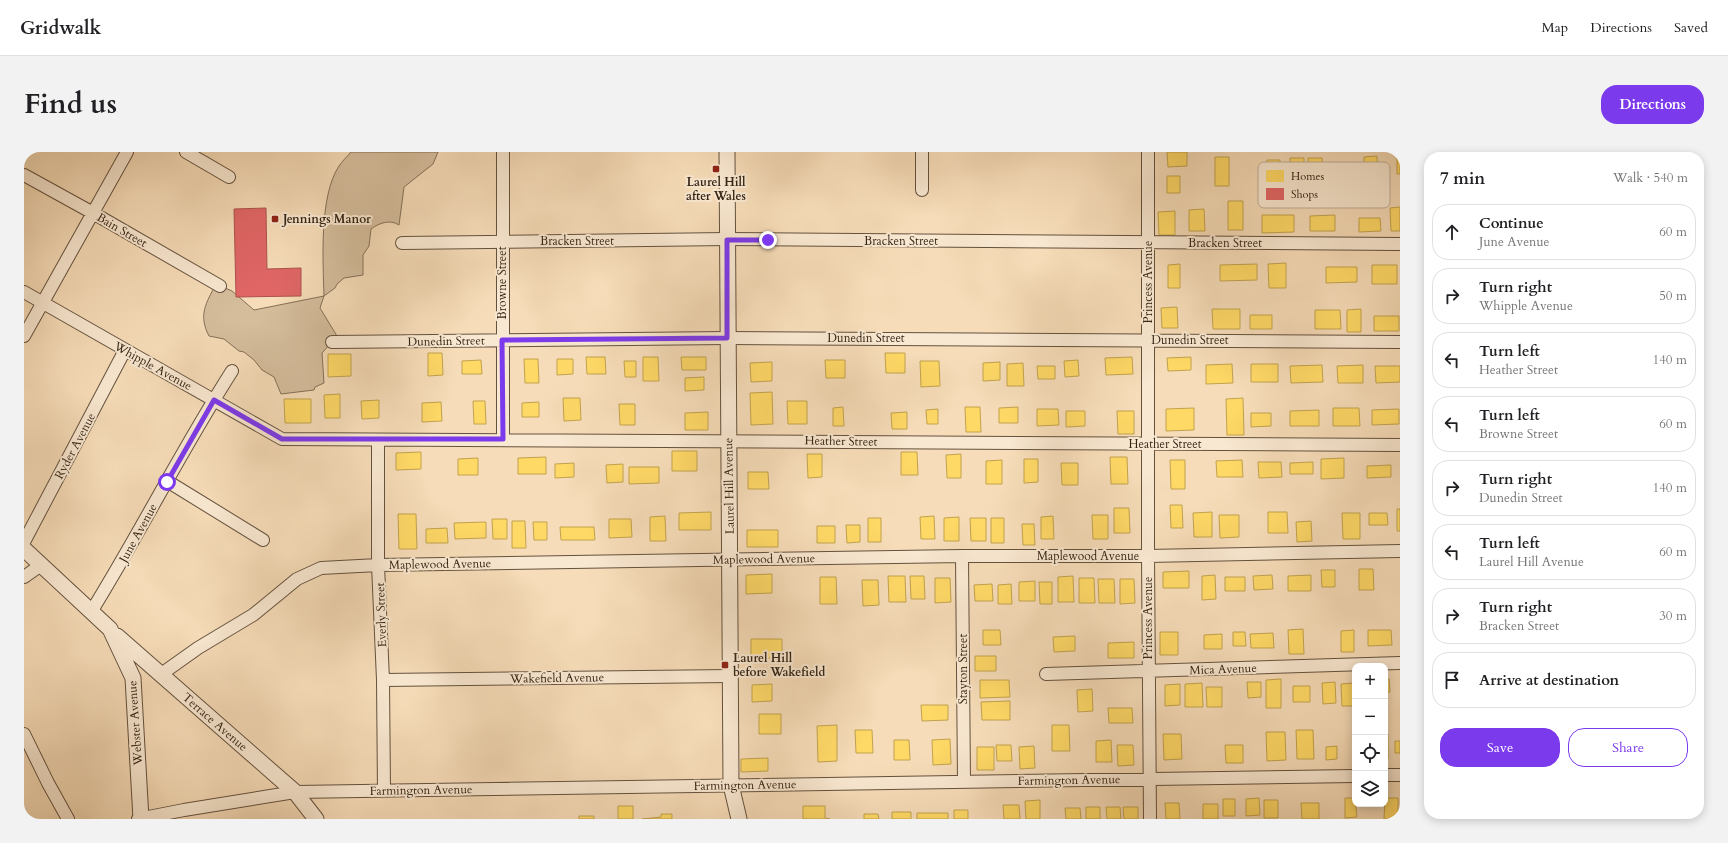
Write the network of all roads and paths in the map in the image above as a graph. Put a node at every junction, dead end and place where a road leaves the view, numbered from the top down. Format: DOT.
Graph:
graph roads {
  1 [pos="127,152"];
  2 [pos="186,152"];
  3 [pos="503,152"];
  4 [pos="727,152"];
  5 [pos="922,152"];
  6 [pos="1148,152"];
  7 [pos="24,175"];
  8 [pos="229,177"];
  9 [pos="922,190"];
  10 [pos="93,213"];
  11 [pos="727,240"];
  12 [pos="502,241"];
  13 [pos="1148,242"];
  14 [pos="402,243"];
  15 [pos="1400,244"];
  16 [pos="220,286"];
  17 [pos="24,292"];
  18 [pos="43,303"];
  19 [pos="24,336"];
  20 [pos="727,338"];
  21 [pos="502,340"];
  22 [pos="1148,340"];
  23 [pos="332,342"];
  24 [pos="1400,342"];
  25 [pos="125,350"];
  26 [pos="232,371"];
  27 [pos="214,400"];
  28 [pos="282,439"];
  29 [pos="503,439"];
  30 [pos="378,440"];
  31 [pos="728,440"];
  32 [pos="1148,444"];
  33 [pos="1400,445"];
  34 [pos="167,482"];
  35 [pos="263,540"];
  36 [pos="24,542"];
  37 [pos="24,549"];
  38 [pos="1400,551"];
  39 [pos="962,556"];
  40 [pos="1148,556"];
  41 [pos="729,559"];
  42 [pos="41,565"];
  43 [pos="378,565"];
  44 [pos="24,577"];
  45 [pos="91,612"];
  46 [pos="110,629"];
  47 [pos="1400,663"];
  48 [pos="1148,671"];
  49 [pos="1046,674"];
  50 [pos="160,675"];
  51 [pos="730,676"];
  52 [pos="383,680"];
  53 [pos="24,734"];
  54 [pos="1388,775"];
  55 [pos="1400,775"];
  56 [pos="1352,776"];
  57 [pos="1149,779"];
  58 [pos="964,782"];
  59 [pos="731,785"];
  60 [pos="384,791"];
  61 [pos="295,792"];
  62 [pos="68,819"];
  63 [pos="140,819"];
  64 [pos="316,819"];
  65 [pos="739,819"];
  66 [pos="1150,819"];
  1 -- 10 [label="street"];
  2 -- 8 [label="street"];
  3 -- 12 [label="street, Browne Street"];
  4 -- 11 [label="street, Laurel Hill Avenue"];
  5 -- 9 [label="street"];
  6 -- 13 [label="street, Princess Avenue"];
  7 -- 10 [label="street, Bain Street"];
  10 -- 16 [label="street, Bain Street"];
  10 -- 18 [label="street"];
  11 -- 12 [label="street, Bracken Street"];
  11 -- 13 [label="street, Bracken Street"];
  11 -- 20 [label="street, Laurel Hill Avenue"];
  12 -- 14 [label="street, Bracken Street"];
  12 -- 21 [label="street, Browne Street"];
  13 -- 15 [label="street, Bracken Street"];
  13 -- 22 [label="street, Princess Avenue"];
  17 -- 18 [label="street, Whipple Avenue"];
  18 -- 19 [label="street"];
  18 -- 25 [label="street, Whipple Avenue"];
  20 -- 21 [label="street, Dunedin Street"];
  20 -- 22 [label="street, Dunedin Street"];
  20 -- 31 [label="street, Laurel Hill Avenue"];
  21 -- 23 [label="street, Dunedin Street"];
  21 -- 29 [label="street, Browne Street"];
  22 -- 24 [label="street, Dunedin Street"];
  22 -- 32 [label="street, Princess Avenue"];
  25 -- 27 [label="street, Whipple Avenue"];
  25 -- 36 [label="street, Ryder Avenue"];
  26 -- 27 [label="street, June Avenue"];
  27 -- 28 [label="street, Whipple Avenue"];
  27 -- 34 [label="street, June Avenue"];
  28 -- 30 [label="street, Heather Street"];
  29 -- 30 [label="street, Heather Street"];
  29 -- 31 [label="street, Heather Street"];
  30 -- 43 [label="street, Everly Street"];
  31 -- 32 [label="street, Heather Street"];
  31 -- 41 [label="street, Laurel Hill Avenue"];
  32 -- 33 [label="street, Heather Street"];
  32 -- 40 [label="street, Princess Avenue"];
  34 -- 35 [label="street"];
  34 -- 45 [label="street, June Avenue"];
  37 -- 42 [label="street, Webster Avenue"];
  38 -- 40 [label="street, Maplewood Avenue"];
  39 -- 40 [label="street, Maplewood Avenue"];
  39 -- 41 [label="street, Maplewood Avenue"];
  39 -- 58 [label="street, Stayton Street"];
  40 -- 48 [label="street, Princess Avenue"];
  41 -- 43 [label="street, Maplewood Avenue"];
  41 -- 51 [label="street, Laurel Hill Avenue"];
  42 -- 44 [label="street"];
  42 -- 45 [label="street, Webster Avenue"];
  43 -- 50 [label="street, Maplewood Avenue"];
  43 -- 52 [label="street, Everly Street"];
  45 -- 46 [label="street, Webster Avenue"];
  46 -- 50 [label="street, Terrace Avenue"];
  46 -- 63 [label="street, Webster Avenue"];
  47 -- 48 [label="street, Mica Avenue"];
  48 -- 49 [label="street, Mica Avenue"];
  48 -- 57 [label="street, Princess Avenue"];
  50 -- 61 [label="street, Terrace Avenue"];
  51 -- 52 [label="street, Wakefield Avenue"];
  51 -- 59 [label="street, Laurel Hill Avenue"];
  52 -- 60 [label="street, Everly Street"];
  53 -- 62 [label="street"];
  54 -- 55 [label="street"];
  56 -- 57 [label="street, Farmington Avenue"];
  57 -- 58 [label="street, Farmington Avenue"];
  57 -- 66 [label="street, Princess Avenue"];
  58 -- 59 [label="street, Farmington Avenue"];
  59 -- 60 [label="street, Farmington Avenue"];
  59 -- 65 [label="street, Laurel Hill Avenue"];
  60 -- 61 [label="street, Farmington Avenue"];
  61 -- 63 [label="street, Farmington Avenue"];
  61 -- 64 [label="street, Terrace Avenue"];
}
